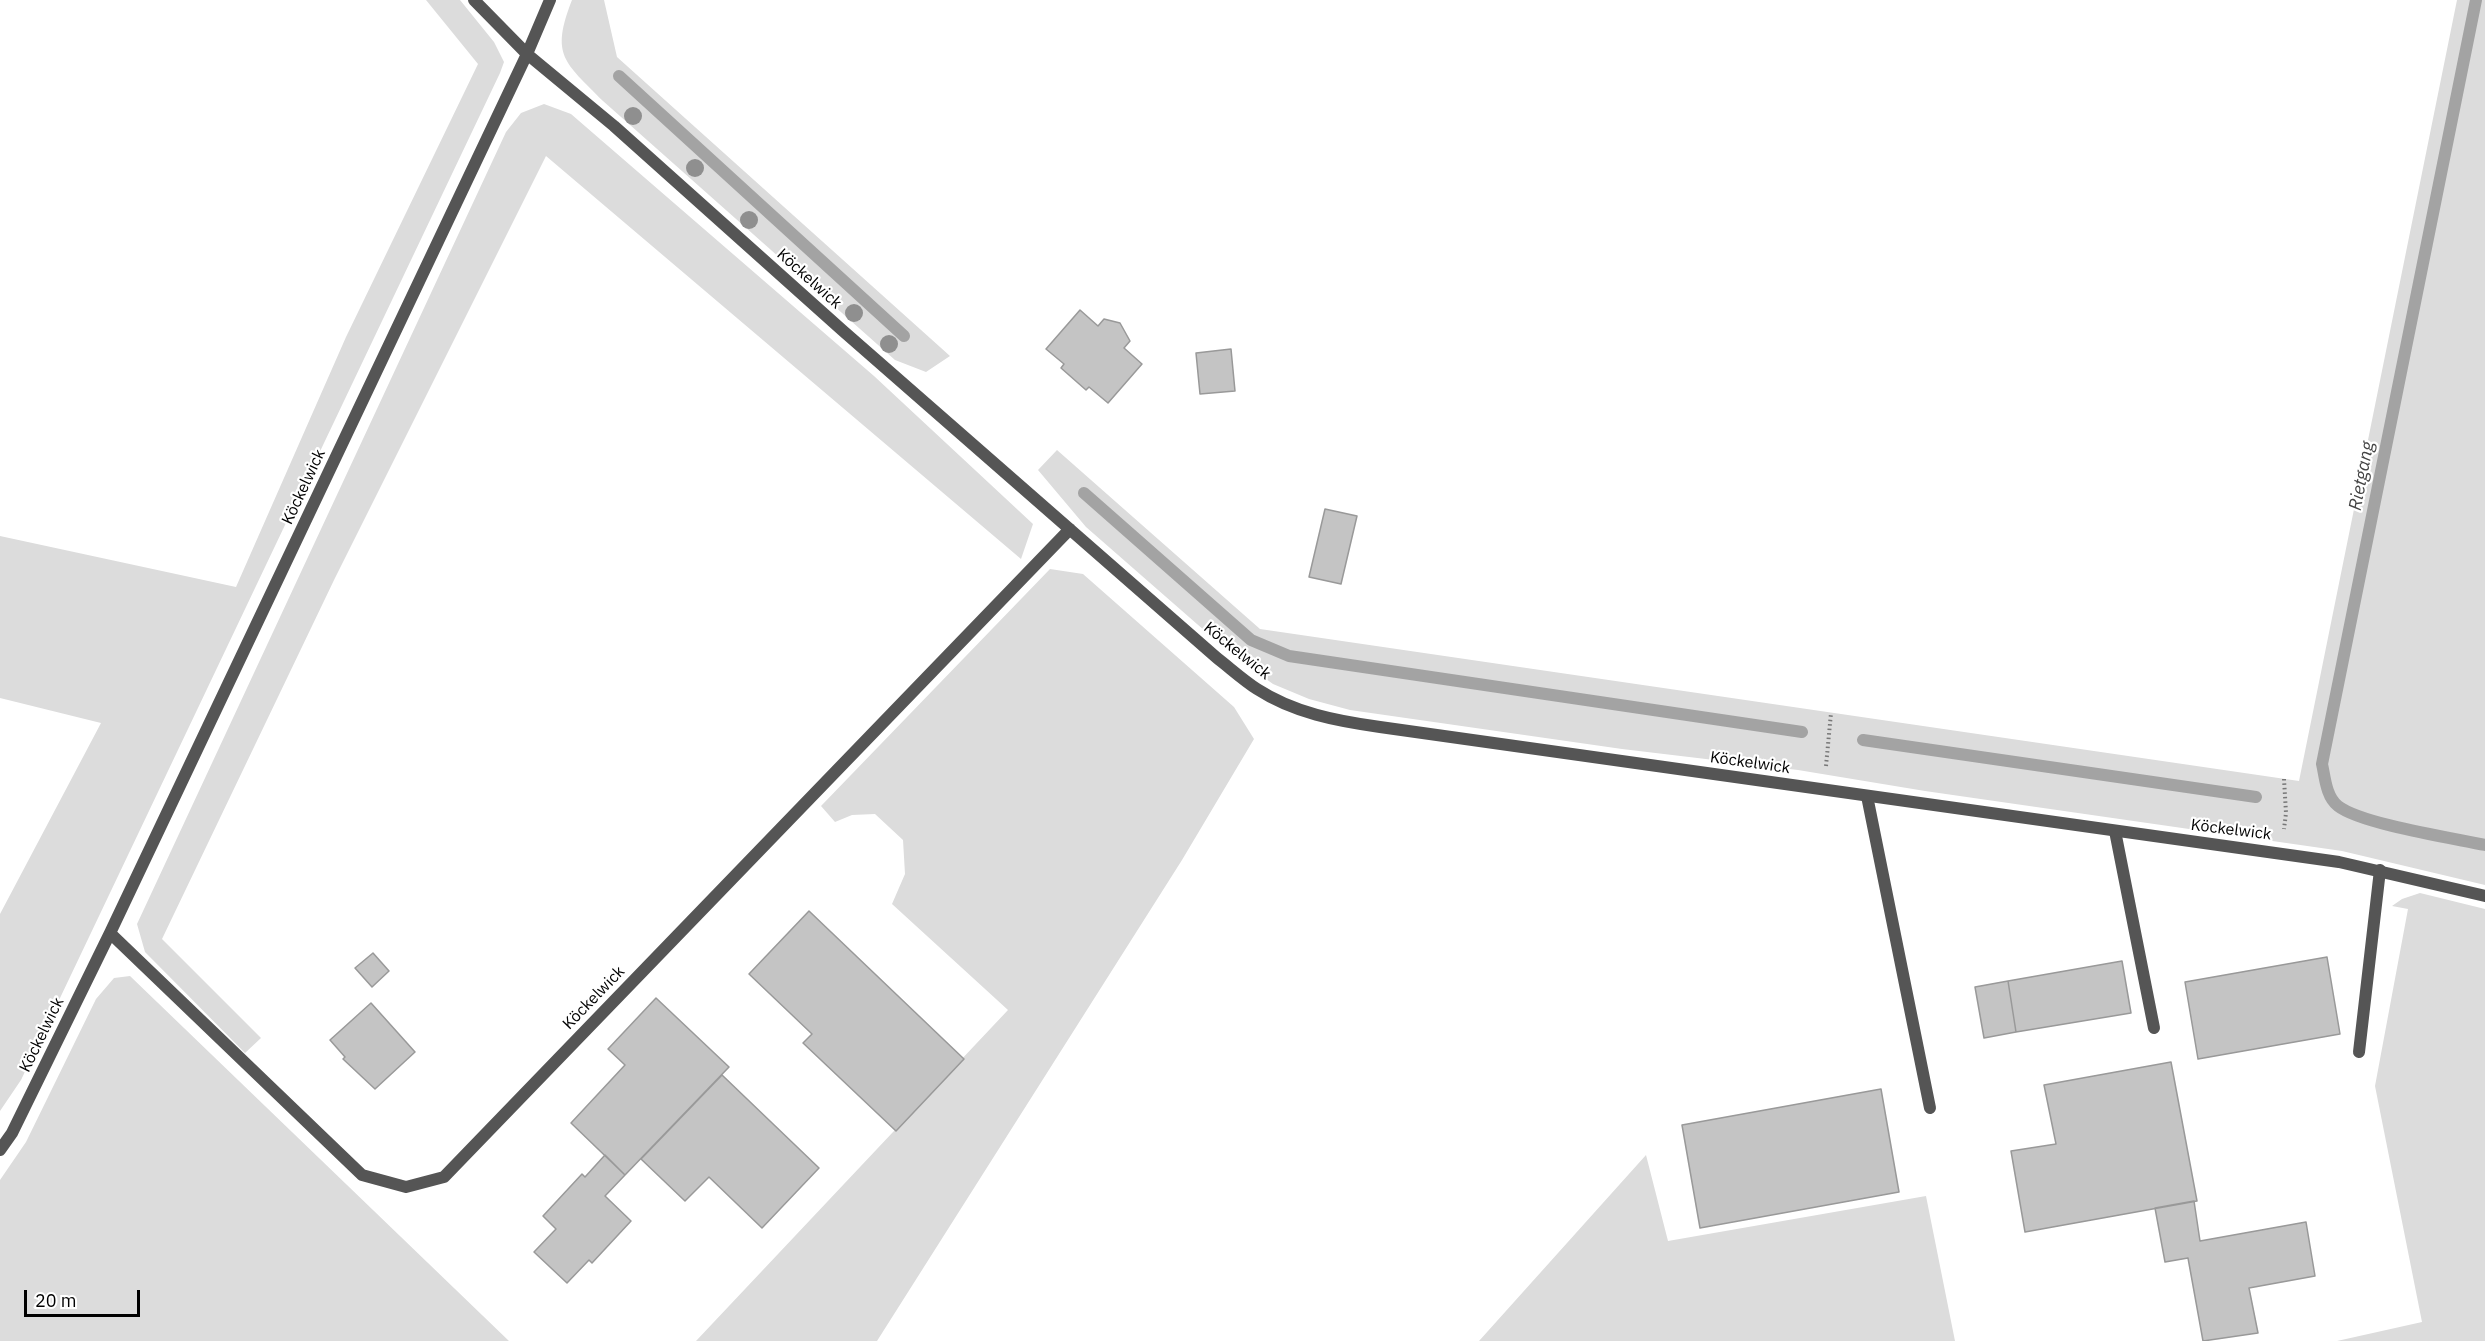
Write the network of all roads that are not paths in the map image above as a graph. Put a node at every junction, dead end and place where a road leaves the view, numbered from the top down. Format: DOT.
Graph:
graph roads {
  1 [pos="474,0"];
  2 [pos="550,0"];
  3 [pos="527,54"];
  4 [pos="1070,529"];
  5 [pos="1868,796"];
  6 [pos="2115,831"];
  7 [pos="2380,870"];
  8 [pos="2485,896"];
  9 [pos="110,933"];
  10 [pos="2154,1028"];
  11 [pos="2359,1052"];
  12 [pos="1930,1108"];
  13 [pos="0,1150"];
  1 -- 3 [label="street, Köckelwick"];
  2 -- 3 [label="street, Köckelwick"];
  3 -- 4 [label="street, Köckelwick"];
  3 -- 9 [label="street, Köckelwick"];
  4 -- 5 [label="street, Köckelwick"];
  4 -- 9 [label="street, Köckelwick"];
  5 -- 6 [label="street, Köckelwick"];
  5 -- 12 [label="street"];
  6 -- 7 [label="street, Köckelwick"];
  6 -- 10 [label="street"];
  7 -- 8 [label="street, Köckelwick"];
  7 -- 11 [label="street"];
  9 -- 13 [label="street, Köckelwick"];
}
